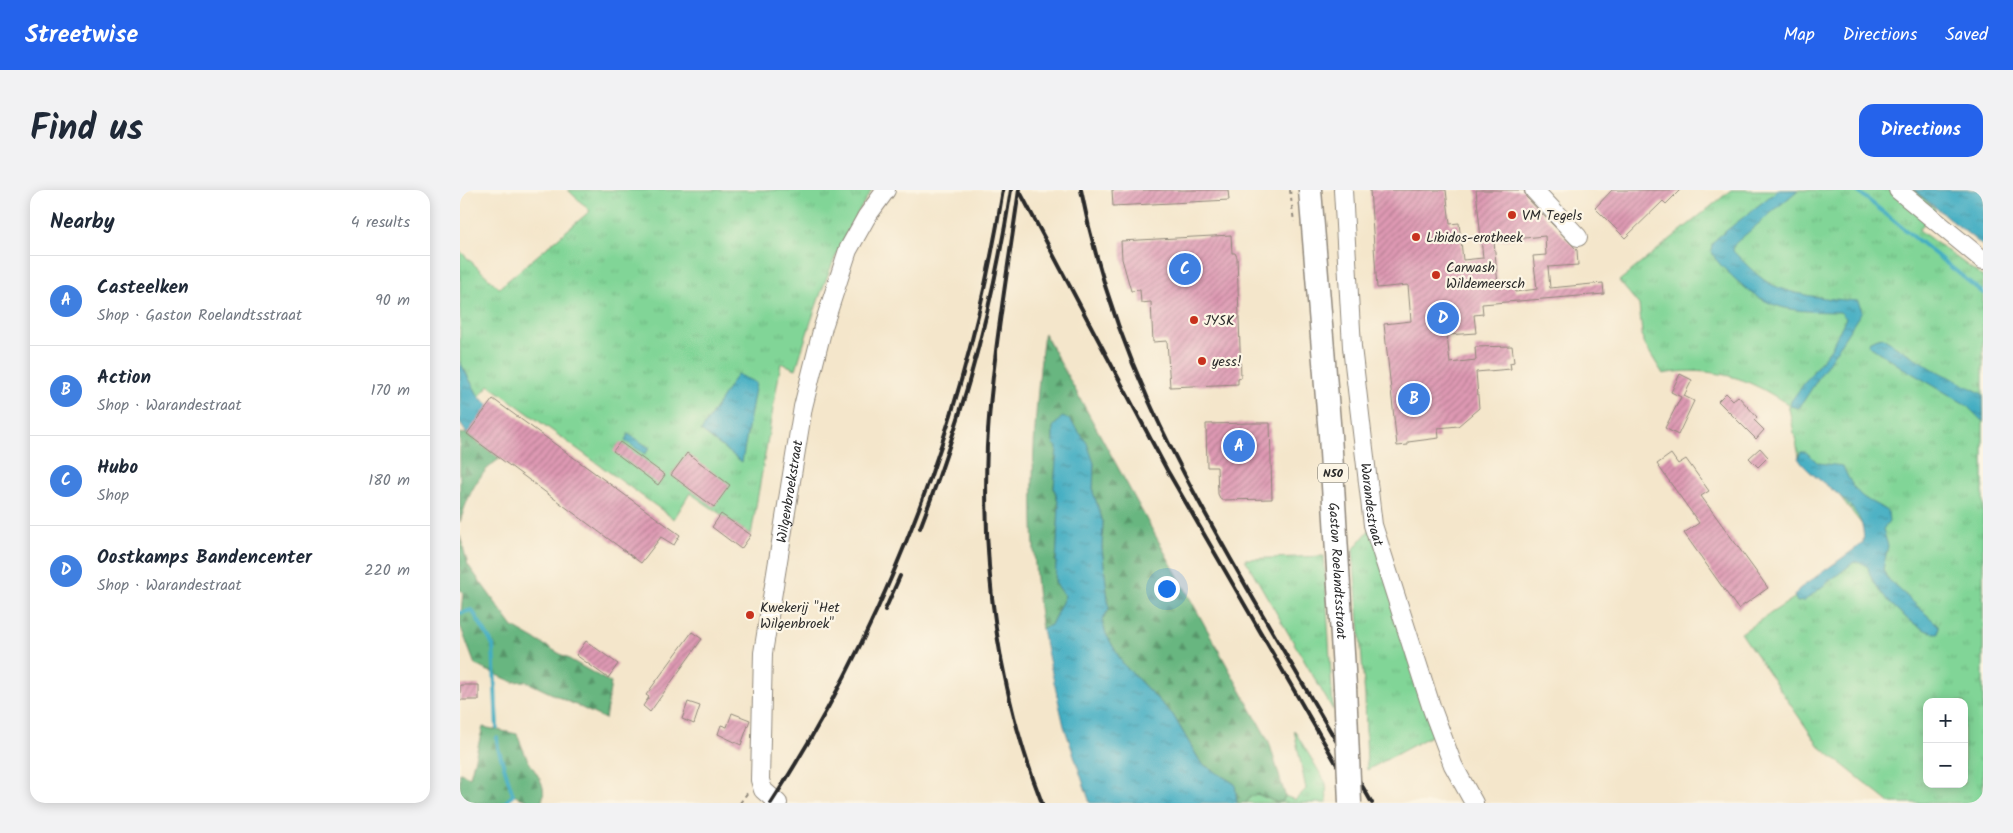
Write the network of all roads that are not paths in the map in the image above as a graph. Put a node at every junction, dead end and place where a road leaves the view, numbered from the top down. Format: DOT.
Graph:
graph roads {
  1 [pos="886,190"];
  2 [pos="1310,190"];
  3 [pos="1343,190"];
  4 [pos="1534,190"];
  5 [pos="1898,190"];
  6 [pos="1578,237"];
  7 [pos="1983,260"];
  8 [pos="778,803"];
  9 [pos="1350,803"];
  10 [pos="1474,803"];
  1 -- 8 [label="street, Wilgenbroekstraat"];
  2 -- 9 [label="main road, Gaston Roelandtsstraat / N50, bridge"];
  3 -- 10 [label="street, Warandestraat"];
  4 -- 6 [label="street"];
  5 -- 7 [label="street"];
}
